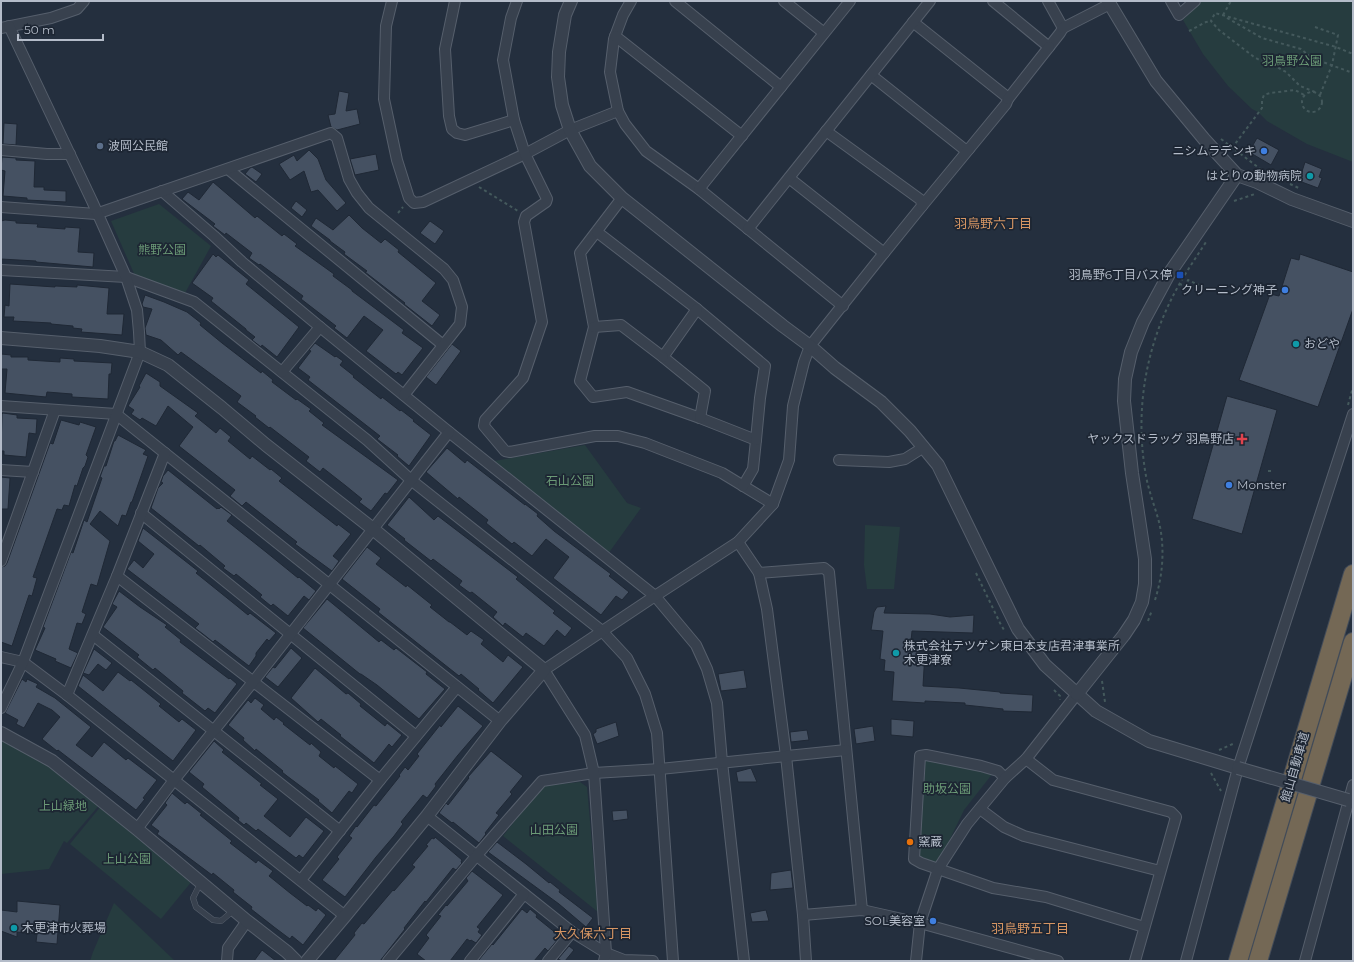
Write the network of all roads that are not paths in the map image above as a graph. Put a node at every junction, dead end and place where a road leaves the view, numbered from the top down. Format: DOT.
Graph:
graph roads {
  1 [pos="84,1"];
  2 [pos="392,1"];
  3 [pos="455,1"];
  4 [pos="516,1"];
  5 [pos="571,1"];
  6 [pos="631,1"];
  7 [pos="676,1"];
  8 [pos="784,1"];
  9 [pos="850,1"];
  10 [pos="930,1"];
  11 [pos="993,1"];
  12 [pos="1048,1"];
  13 [pos="1171,1"];
  14 [pos="1195,1"];
  15 [pos="1110,3"];
  16 [pos="914,22"];
  17 [pos="5,27"];
  18 [pos="1063,28"];
  19 [pos="824,34"];
  20 [pos="615,36"];
  21 [pos="1049,47"];
  22 [pos="871,75"];
  23 [pos="781,87"];
  24 [pos="1008,99"];
  25 [pos="618,111"];
  26 [pos="514,120"];
  27 [pos="570,130"];
  28 [pos="826,131"];
  29 [pos="742,136"];
  30 [pos="969,149"];
  31 [pos="1,150"];
  32 [pos="70,154"];
  33 [pos="525,154"];
  34 [pos="228,169"];
  35 [pos="1237,175"];
  36 [pos="789,178"];
  37 [pos="699,190"];
  38 [pos="162,191"];
  39 [pos="622,198"];
  40 [pos="922,206"];
  41 [pos="1,208"];
  42 [pos="96,214"];
  43 [pos="1353,221"];
  44 [pos="748,229"];
  45 [pos="596,232"];
  46 [pos="884,253"];
  47 [pos="1,270"];
  48 [pos="126,277"];
  49 [pos="843,306"];
  50 [pos="697,309"];
  51 [pos="320,327"];
  52 [pos="594,327"];
  53 [pos="1,338"];
  54 [pos="442,346"];
  55 [pos="810,346"];
  56 [pos="140,352"];
  57 [pos="663,357"];
  58 [pos="282,372"];
  59 [pos="404,394"];
  60 [pos="1,406"];
  61 [pos="55,410"];
  62 [pos="1350,411"];
  63 [pos="116,414"];
  64 [pos="700,418"];
  65 [pos="449,432"];
  66 [pos="756,440"];
  67 [pos="924,448"];
  68 [pos="165,453"];
  69 [pos="839,460"];
  70 [pos="1,470"];
  71 [pos="33,472"];
  72 [pos="411,480"];
  73 [pos="743,486"];
  74 [pos="773,504"];
  75 [pos="141,513"];
  76 [pos="373,529"];
  77 [pos="6,532"];
  78 [pos="738,542"];
  79 [pos="1,561"];
  80 [pos="759,574"];
  81 [pos="1353,574"];
  82 [pos="117,576"];
  83 [pos="329,584"];
  84 [pos="655,596"];
  85 [pos="602,631"];
  86 [pos="291,634"];
  87 [pos="93,635"];
  88 [pos="1353,642"];
  89 [pos="1,657"];
  90 [pos="23,662"];
  91 [pos="544,670"];
  92 [pos="253,682"];
  93 [pos="457,687"];
  94 [pos="1077,694"];
  95 [pos="67,695"];
  96 [pos="1,708"];
  97 [pos="500,721"];
  98 [pos="214,731"];
  99 [pos="1,733"];
  100 [pos="416,736"];
  101 [pos="846,750"];
  102 [pos="786,756"];
  103 [pos="1026,759"];
  104 [pos="722,762"];
  105 [pos="1238,768"];
  106 [pos="660,769"];
  107 [pos="594,773"];
  108 [pos="1005,778"];
  109 [pos="174,780"];
  110 [pos="380,780"];
  111 [pos="1353,785"];
  112 [pos="1351,801"];
  113 [pos="980,809"];
  114 [pos="427,816"];
  115 [pos="137,829"];
  116 [pos="340,831"];
  117 [pos="477,855"];
  118 [pos="938,869"];
  119 [pos="1160,871"];
  120 [pos="300,880"];
  121 [pos="202,884"];
  122 [pos="524,894"];
  123 [pos="234,910"];
  124 [pos="862,910"];
  125 [pos="803,915"];
  126 [pos="345,916"];
  127 [pos="247,921"];
  128 [pos="920,923"];
  129 [pos="1144,927"];
  130 [pos="572,932"];
  131 [pos="605,957"];
  132 [pos="227,961"];
  133 [pos="296,961"];
  134 [pos="307,961"];
  135 [pos="388,961"];
  136 [pos="470,961"];
  137 [pos="548,961"];
  138 [pos="654,961"];
  139 [pos="673,961"];
  140 [pos="744,961"];
  141 [pos="806,961"];
  142 [pos="916,961"];
  143 [pos="1058,961"];
  144 [pos="1135,961"];
  145 [pos="1186,961"];
  146 [pos="1238,961"];
  147 [pos="1258,961"];
  148 [pos="1305,961"];
  1 -- 17 [label="street"];
  2 -- 33 [label="street"];
  3 -- 26 [label="street"];
  4 -- 26 [label="street"];
  5 -- 27 [label="street"];
  6 -- 20 [label="street"];
  7 -- 23 [label="street"];
  8 -- 19 [label="street"];
  9 -- 19 [label="street"];
  10 -- 16 [label="street"];
  11 -- 21 [label="street"];
  12 -- 18 [label="street"];
  13 -- 14 [label="street"];
  15 -- 18 [label="street"];
  15 -- 35 [label="street"];
  16 -- 22 [label="street"];
  16 -- 24 [label="street"];
  17 -- 32 [label="street"];
  18 -- 21 [label="street"];
  19 -- 23 [label="street"];
  20 -- 25 [label="street"];
  20 -- 29 [label="street"];
  21 -- 24 [label="street"];
  22 -- 28 [label="street"];
  22 -- 30 [label="street"];
  23 -- 29 [label="street"];
  24 -- 30 [label="street"];
  25 -- 27 [label="street"];
  25 -- 37 [label="street"];
  26 -- 33 [label="street"];
  27 -- 33 [label="street"];
  27 -- 39 [label="street"];
  28 -- 36 [label="street"];
  28 -- 40 [label="street"];
  29 -- 37 [label="street"];
  30 -- 40 [label="street"];
  31 -- 32 [label="street"];
  32 -- 42 [label="street"];
  33 -- 73 [label="street"];
  34 -- 38 [label="street"];
  34 -- 54 [label="street"];
  34 -- 54 [label="street"];
  35 -- 43 [label="street"];
  35 -- 94 [label="street"];
  36 -- 44 [label="street"];
  36 -- 46 [label="street"];
  37 -- 44 [label="street"];
  38 -- 42 [label="street"];
  38 -- 51 [label="street"];
  39 -- 45 [label="street"];
  39 -- 55 [label="street"];
  40 -- 46 [label="street"];
  41 -- 42 [label="street"];
  42 -- 48 [label="street"];
  44 -- 49 [label="street"];
  45 -- 50 [label="street"];
  45 -- 52 [label="street"];
  46 -- 49 [label="street"];
  47 -- 48 [label="street"];
  48 -- 56 [label="street"];
  48 -- 58 [label="street"];
  49 -- 55 [label="street"];
  50 -- 57 [label="street"];
  50 -- 66 [label="street"];
  51 -- 58 [label="street"];
  51 -- 59 [label="street"];
  52 -- 57 [label="street"];
  52 -- 64 [label="street"];
  53 -- 56 [label="street"];
  54 -- 59 [label="street"];
  55 -- 67 [label="street"];
  55 -- 74 [label="street"];
  56 -- 63 [label="street"];
  56 -- 76 [label="street"];
  57 -- 64 [label="street"];
  58 -- 72 [label="street"];
  59 -- 65 [label="street"];
  60 -- 61 [label="street"];
  61 -- 63 [label="street"];
  61 -- 71 [label="street"];
  62 -- 105 [label="street"];
  63 -- 68 [label="street"];
  63 -- 90 [label="street"];
  64 -- 66 [label="street"];
  65 -- 72 [label="street"];
  65 -- 84 [label="street"];
  66 -- 73 [label="street"];
  67 -- 69 [label="street"];
  67 -- 94 [label="street"];
  68 -- 75 [label="street"];
  68 -- 83 [label="street"];
  70 -- 71 [label="street"];
  71 -- 77 [label="street"];
  72 -- 76 [label="street"];
  72 -- 85 [label="street"];
  73 -- 74 [label="street"];
  74 -- 78 [label="street"];
  75 -- 82 [label="street"];
  75 -- 86 [label="street"];
  76 -- 83 [label="street"];
  76 -- 91 [label="street"];
  77 -- 79 [label="street"];
  78 -- 80 [label="street"];
  78 -- 84 [label="street"];
  80 -- 101 [label="street"];
  80 -- 102 [label="street"];
  81 -- 146 [label="highway, 館山自動車道"];
  82 -- 87 [label="street"];
  82 -- 92 [label="street"];
  83 -- 86 [label="street"];
  83 -- 93 [label="street"];
  84 -- 85 [label="street"];
  84 -- 104 [label="street"];
  85 -- 91 [label="street"];
  85 -- 106 [label="street"];
  86 -- 92 [label="street"];
  86 -- 100 [label="street"];
  87 -- 95 [label="street"];
  87 -- 98 [label="street"];
  88 -- 147 [label="highway, 館山自動車道"];
  89 -- 90 [label="street"];
  90 -- 95 [label="street"];
  90 -- 96 [label="street"];
  91 -- 97 [label="street"];
  91 -- 107 [label="street"];
  92 -- 98 [label="street"];
  92 -- 110 [label="street"];
  93 -- 97 [label="street"];
  93 -- 100 [label="street"];
  94 -- 103 [label="street"];
  94 -- 105 [label="street"];
  95 -- 109 [label="street"];
  97 -- 114 [label="street"];
  98 -- 109 [label="street"];
  98 -- 116 [label="street"];
  99 -- 115 [label="street"];
  100 -- 110 [label="street"];
  101 -- 102 [label="street"];
  101 -- 124 [label="street"];
  102 -- 104 [label="street"];
  102 -- 125 [label="street"];
  103 -- 108 [label="street"];
  103 -- 119 [label="street"];
  104 -- 106 [label="street"];
  104 -- 140 [label="street"];
  105 -- 112 [label="street, bridge"];
  105 -- 145 [label="street"];
  106 -- 107 [label="street"];
  106 -- 139 [label="street"];
  107 -- 117 [label="street"];
  107 -- 131 [label="street"];
  108 -- 113 [label="street"];
  108 -- 118 [label="street"];
  109 -- 115 [label="street"];
  109 -- 120 [label="street"];
  110 -- 116 [label="street"];
  111 -- 112 [label="street"];
  112 -- 148 [label="street"];
  113 -- 118 [label="street"];
  113 -- 119 [label="street"];
  114 -- 117 [label="street"];
  114 -- 126 [label="street"];
  115 -- 121 [label="street"];
  116 -- 120 [label="street"];
  117 -- 122 [label="street"];
  117 -- 135 [label="street"];
  118 -- 128 [label="street"];
  118 -- 129 [label="street"];
  119 -- 129 [label="street"];
  120 -- 126 [label="street"];
  121 -- 123 [label="street"];
  121 -- 123 [label="lane"];
  122 -- 130 [label="street"];
  122 -- 136 [label="street"];
  123 -- 127 [label="street"];
  124 -- 125 [label="street"];
  124 -- 128 [label="street"];
  125 -- 141 [label="street"];
  126 -- 134 [label="street"];
  127 -- 132 [label="street"];
  127 -- 133 [label="street"];
  128 -- 142 [label="street"];
  128 -- 143 [label="street"];
  129 -- 144 [label="street"];
  130 -- 131 [label="street"];
  130 -- 137 [label="street"];
  131 -- 138 [label="street"];
}
